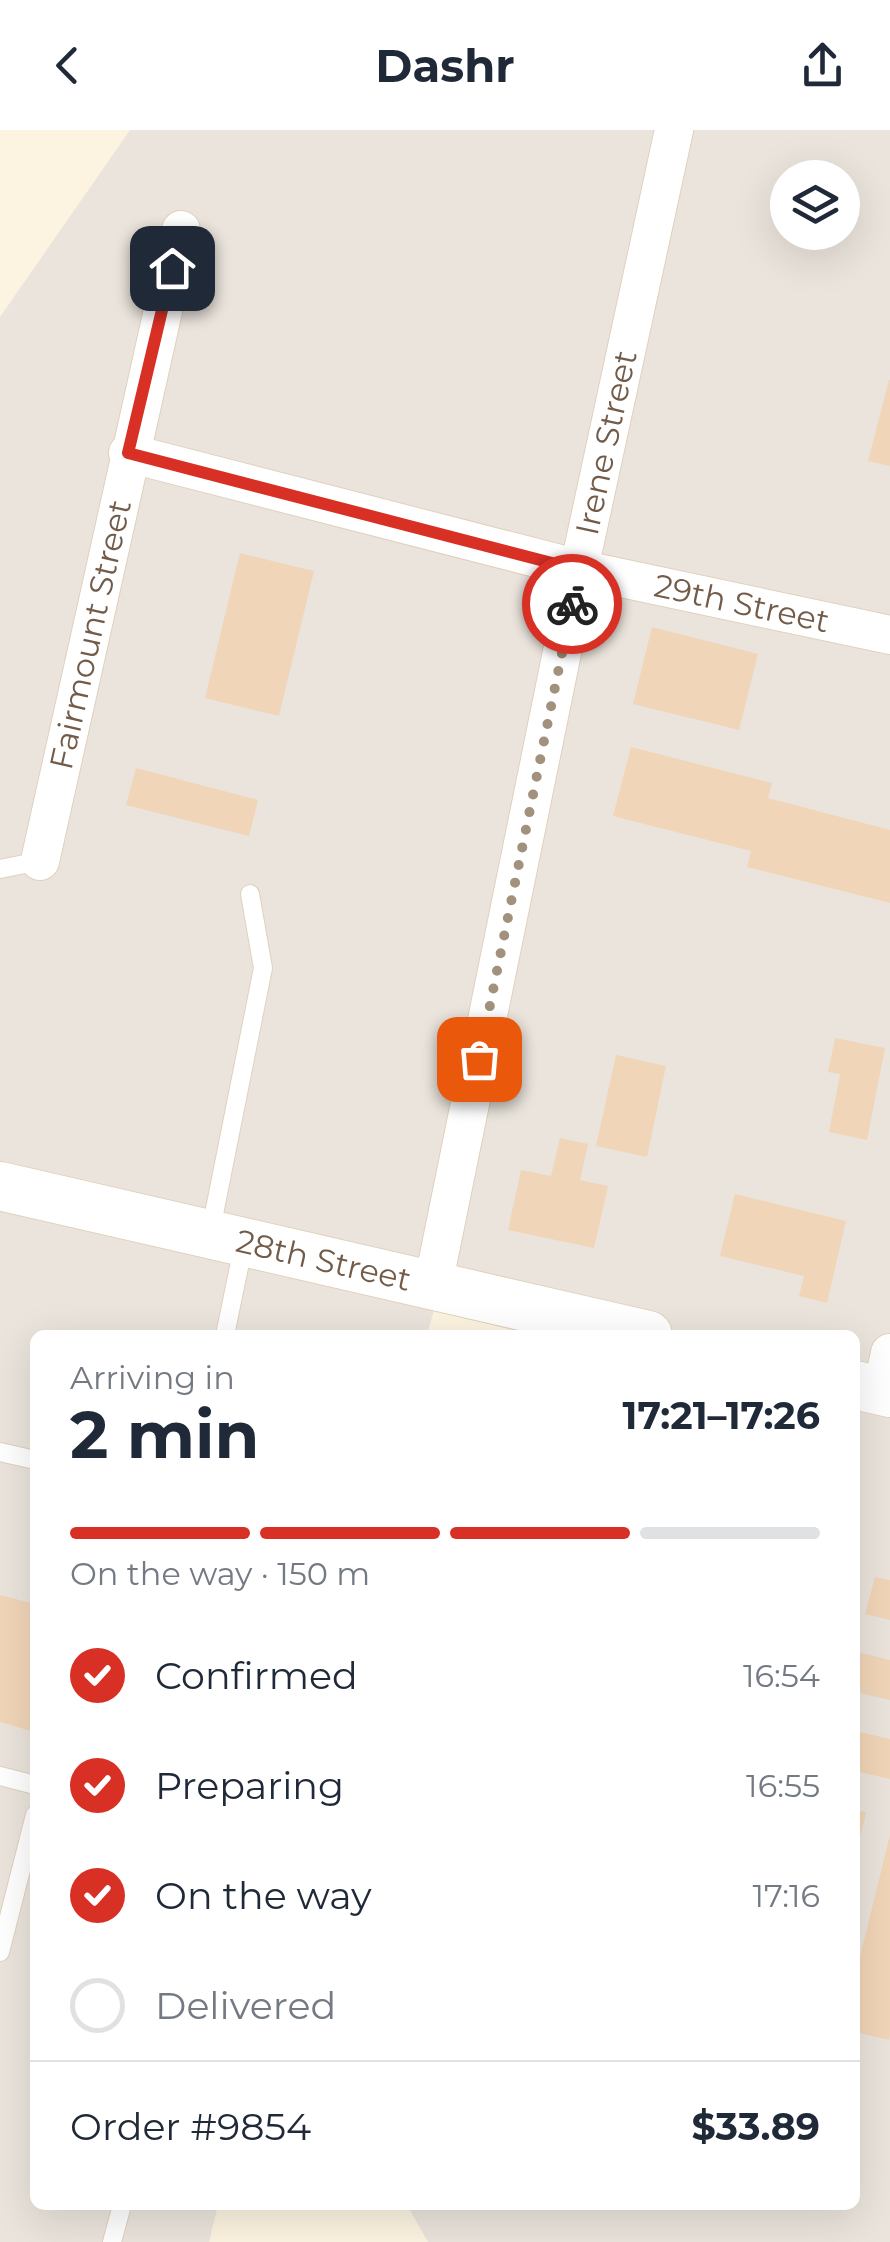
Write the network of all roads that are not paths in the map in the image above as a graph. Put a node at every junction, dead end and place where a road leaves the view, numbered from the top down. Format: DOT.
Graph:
graph roads {
  1 [pos="674,130"];
  2 [pos="181,230"];
  3 [pos="128,453"];
  4 [pos="579,570"];
  5 [pos="890,635"];
  6 [pos="40,861"];
  7 [pos="0,869"];
  8 [pos="250,894"];
  9 [pos="0,1186"];
  10 [pos="227,1239"];
  11 [pos="433,1285"];
  12 [pos="225,1330"];
  13 [pos="626,1330"];
  14 [pos="0,1452"];
  15 [pos="30,1459"];
  16 [pos="0,1776"];
  17 [pos="30,1784"];
  18 [pos="30,1835"];
  19 [pos="0,1952"];
  20 [pos="121,2210"];
  21 [pos="112,2242"];
  1 -- 4 [label="street, Irene Street"];
  2 -- 3 [label="street, Fairmount Street"];
  3 -- 4 [label="street, 29th Street"];
  3 -- 6 [label="street, Fairmount Street"];
  4 -- 5 [label="street, 29th Street"];
  4 -- 11 [label="street, Irene Street"];
  6 -- 7 [label="lane"];
  8 -- 10 [label="lane"];
  9 -- 10 [label="street, 28th Street"];
  10 -- 11 [label="street, 28th Street"];
  10 -- 12 [label="lane"];
  11 -- 13 [label="street, 28th Street"];
  14 -- 15 [label="lane"];
  16 -- 17 [label="lane"];
  18 -- 19 [label="lane"];
  20 -- 21 [label="lane"];
}
